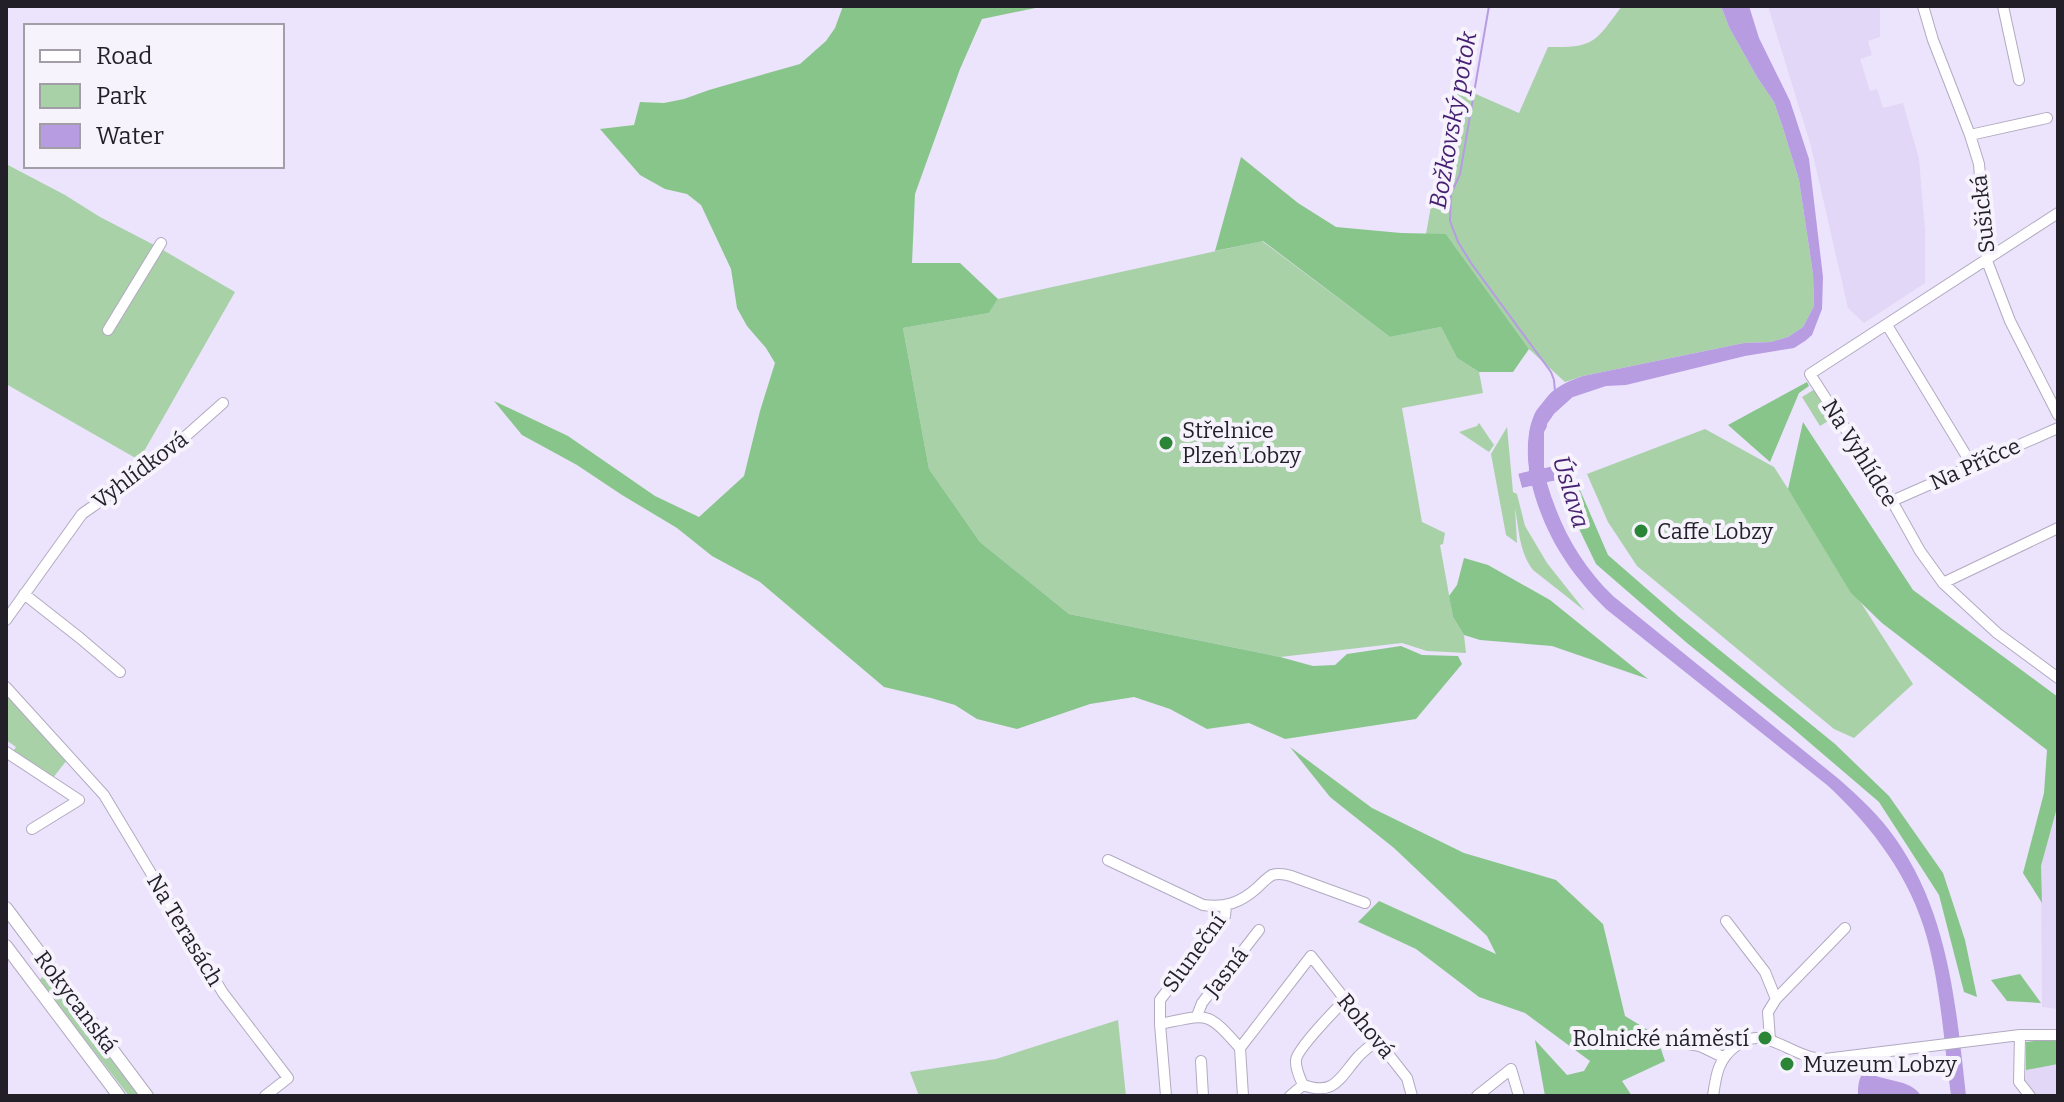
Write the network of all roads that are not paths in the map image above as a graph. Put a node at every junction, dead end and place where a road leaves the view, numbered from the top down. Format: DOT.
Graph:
graph roads {
  1 [pos="1923,6"];
  2 [pos="2003,6"];
  3 [pos="2019,80"];
  4 [pos="2047,118"];
  5 [pos="1970,135"];
  6 [pos="2058,213"];
  7 [pos="161,243"];
  8 [pos="1987,261"];
  9 [pos="1887,325"];
  10 [pos="108,330"];
  11 [pos="223,403"];
  12 [pos="2058,415"];
  13 [pos="2058,428"];
  14 [pos="1972,465"];
  15 [pos="1892,501"];
  16 [pos="2058,528"];
  17 [pos="1943,583"];
  18 [pos="24,594"];
  19 [pos="6,620"];
  20 [pos="120,672"];
  21 [pos="2058,678"];
  22 [pos="6,687"];
  23 [pos="6,752"];
  24 [pos="32,829"];
  25 [pos="1108,860"];
  26 [pos="1365,903"];
  27 [pos="1226,906"];
  28 [pos="6,908"];
  29 [pos="1726,921"];
  30 [pos="1845,928"];
  31 [pos="1259,930"];
  32 [pos="6,946"];
  33 [pos="1776,999"];
  34 [pos="1345,1000"];
  35 [pos="1197,1016"];
  36 [pos="1160,1024"];
  37 [pos="2020,1035"];
  38 [pos="2058,1035"];
  39 [pos="1378,1040"];
  40 [pos="1770,1040"];
  41 [pos="1672,1041"];
  42 [pos="1240,1048"];
  43 [pos="1723,1057"];
  44 [pos="1201,1061"];
  45 [pos="1303,1085"];
  46 [pos="1408,1094"];
  47 [pos="119,1096"];
  48 [pos="147,1096"];
  49 [pos="265,1096"];
  50 [pos="1166,1096"];
  51 [pos="1203,1096"];
  52 [pos="1243,1096"];
  53 [pos="1290,1096"];
  54 [pos="1477,1096"];
  55 [pos="1519,1096"];
  56 [pos="1713,1096"];
  57 [pos="2030,1096"];
  1 -- 5 [label="street, Sušická"];
  2 -- 3 [label="street"];
  4 -- 5 [label="street"];
  5 -- 8 [label="street, Sušická"];
  6 -- 8 [label="street, Na Vyhlídce"];
  7 -- 10 [label="street"];
  8 -- 9 [label="street, Na Vyhlídce"];
  8 -- 12 [label="street, Sušická"];
  9 -- 14 [label="street"];
  9 -- 15 [label="street, Na Vyhlídce"];
  11 -- 18 [label="street, Vyhlídková"];
  13 -- 14 [label="street, Na Příčce"];
  14 -- 15 [label="street, Na Příčce"];
  15 -- 17 [label="street, Na Vyhlídce"];
  16 -- 17 [label="street"];
  17 -- 21 [label="street, Na Vyhlídce"];
  18 -- 19 [label="street, Vyhlídková"];
  18 -- 20 [label="street"];
  22 -- 49 [label="street, Na Terasách"];
  23 -- 24 [label="street"];
  25 -- 27 [label="street"];
  26 -- 27 [label="street"];
  27 -- 36 [label="street, Sluneční"];
  28 -- 48 [label="main road, Rokycanská"];
  29 -- 33 [label="street"];
  30 -- 33 [label="street"];
  31 -- 35 [label="street, Jasná"];
  32 -- 47 [label="main road, Rokycanská"];
  33 -- 40 [label="street"];
  34 -- 39 [label="street, Rohová"];
  34 -- 42 [label="street, Rohová"];
  34 -- 45 [label="street"];
  35 -- 36 [label="street"];
  35 -- 42 [label="street"];
  36 -- 50 [label="street, Sluneční"];
  37 -- 38 [label="street"];
  37 -- 40 [label="street"];
  37 -- 57 [label="street"];
  39 -- 45 [label="street"];
  39 -- 46 [label="street, Rohová"];
  40 -- 43 [label="street"];
  41 -- 43 [label="street"];
  42 -- 52 [label="street"];
  43 -- 56 [label="street"];
  44 -- 51 [label="street"];
  45 -- 53 [label="street"];
  54 -- 55 [label="street"];
}
